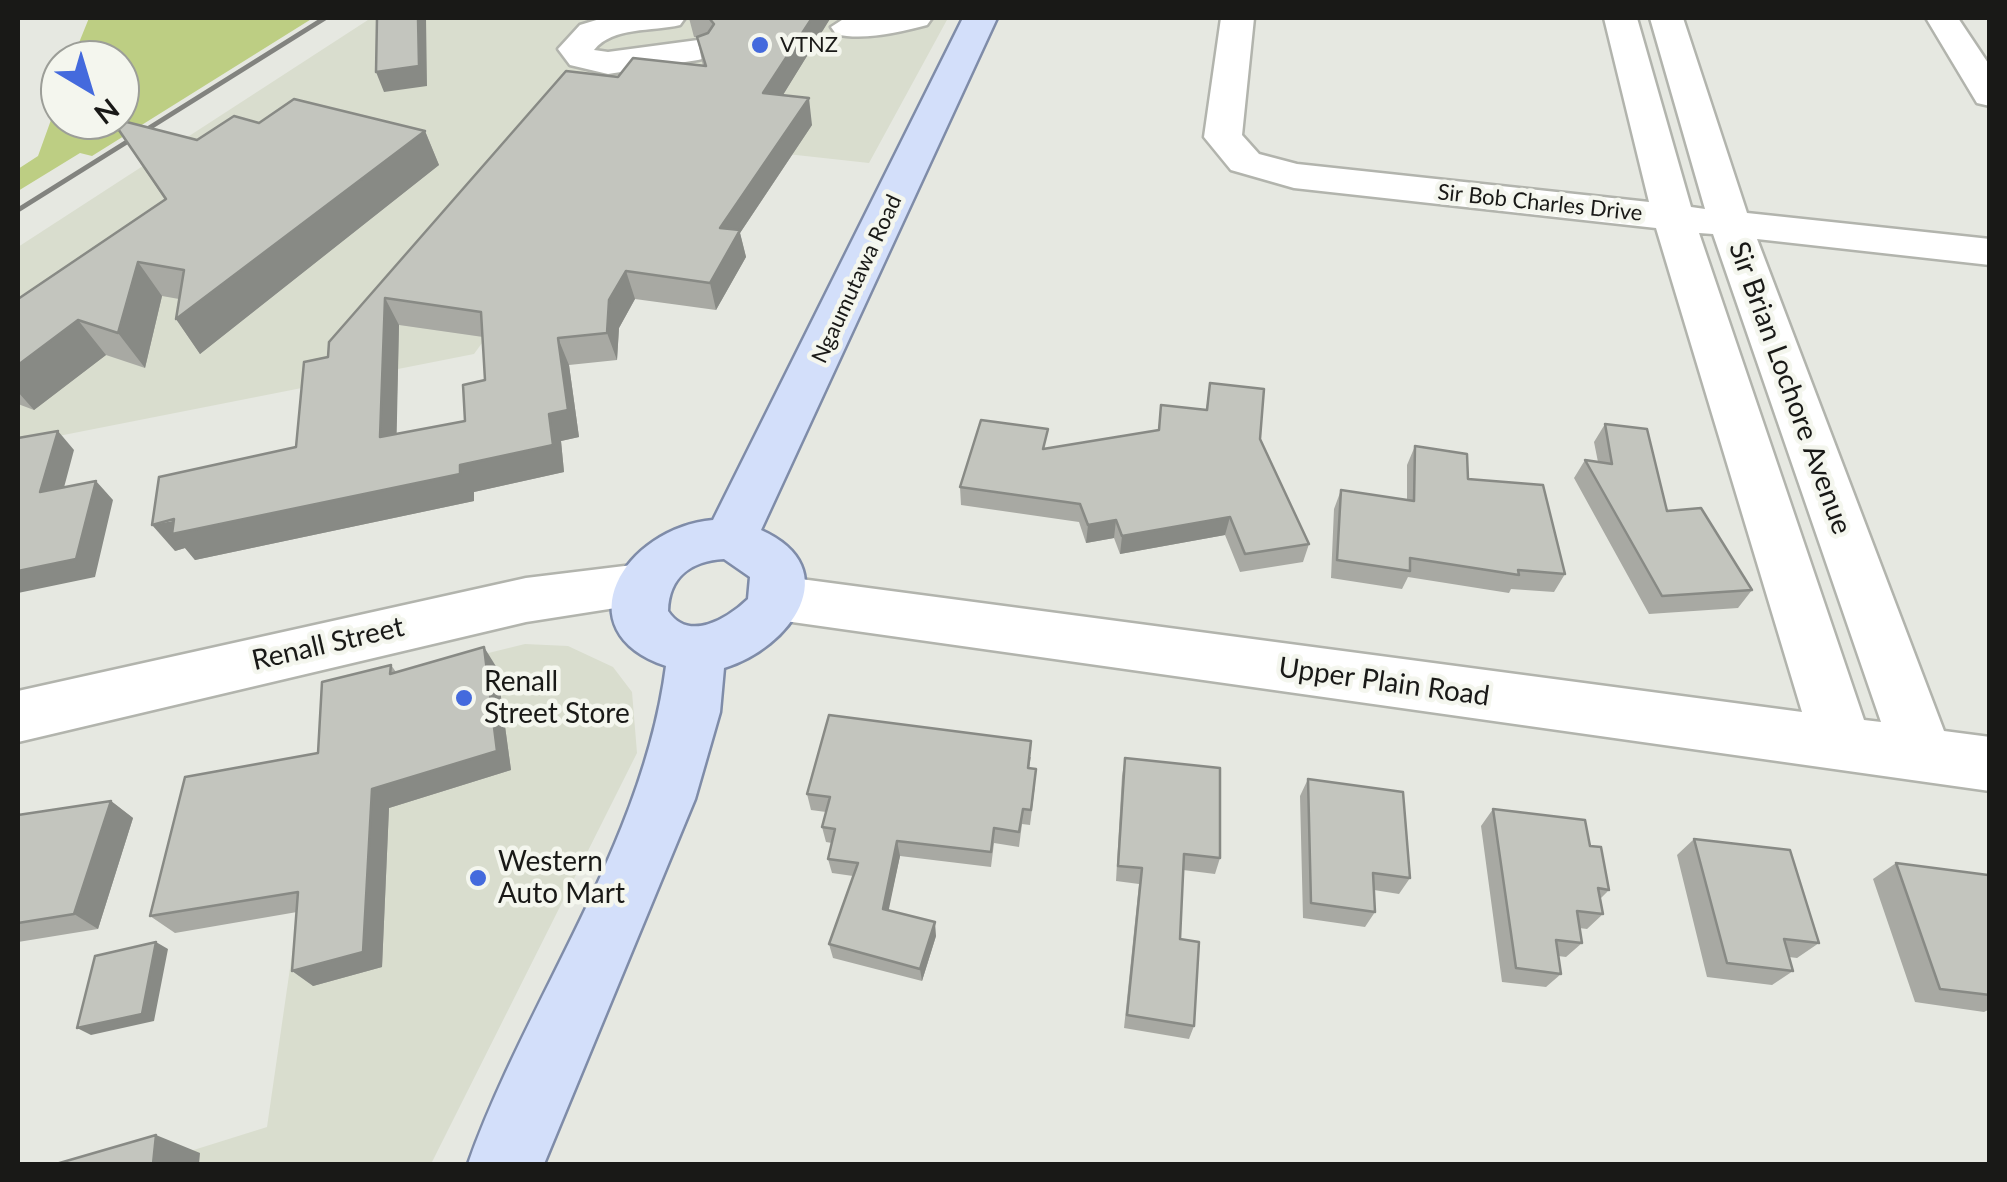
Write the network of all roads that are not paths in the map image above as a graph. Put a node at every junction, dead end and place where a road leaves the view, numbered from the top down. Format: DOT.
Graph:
graph roads {
  1 [pos="668,18"];
  2 [pos="915,18"];
  3 [pos="980,18"];
  4 [pos="1237,18"];
  5 [pos="1620,18"];
  6 [pos="1667,18"];
  7 [pos="1942,18"];
  8 [pos="848,27"];
  9 [pos="698,50"];
  10 [pos="1990,95"];
  11 [pos="1673,217"];
  12 [pos="1730,224"];
  13 [pos="1990,252"];
  14 [pos="730,539"];
  15 [pos="642,586"];
  16 [pos="778,598"];
  17 [pos="697,650"];
  18 [pos="18,717"];
  19 [pos="1842,744"];
  20 [pos="1922,754"];
  21 [pos="1990,764"];
  22 [pos="506,1164"];
  1 -- 9 [label="street"];
  2 -- 8 [label="street"];
  3 -- 14 [label="main road, Ngaumutawa Road"];
  4 -- 11 [label="street, Sir Bob Charles Drive"];
  5 -- 11 [label="street, Sir Brian Lochore Avenue"];
  6 -- 12 [label="street, Sir Brian Lochore Avenue"];
  7 -- 10 [label="street"];
  11 -- 12 [label="street, Sir Bob Charles Drive"];
  11 -- 19 [label="street, Sir Brian Lochore Avenue"];
  12 -- 13 [label="street, Sir Bob Charles Drive"];
  12 -- 20 [label="street, Sir Brian Lochore Avenue"];
  14 -- 15 [label="main road"];
  14 -- 16 [label="main road"];
  15 -- 17 [label="main road"];
  15 -- 18 [label="street, Renall Street"];
  16 -- 17 [label="main road"];
  16 -- 19 [label="street, Upper Plain Road"];
  17 -- 22 [label="main road"];
  19 -- 20 [label="street, Upper Plain Road"];
  20 -- 21 [label="street, Upper Plain Road"];
}
